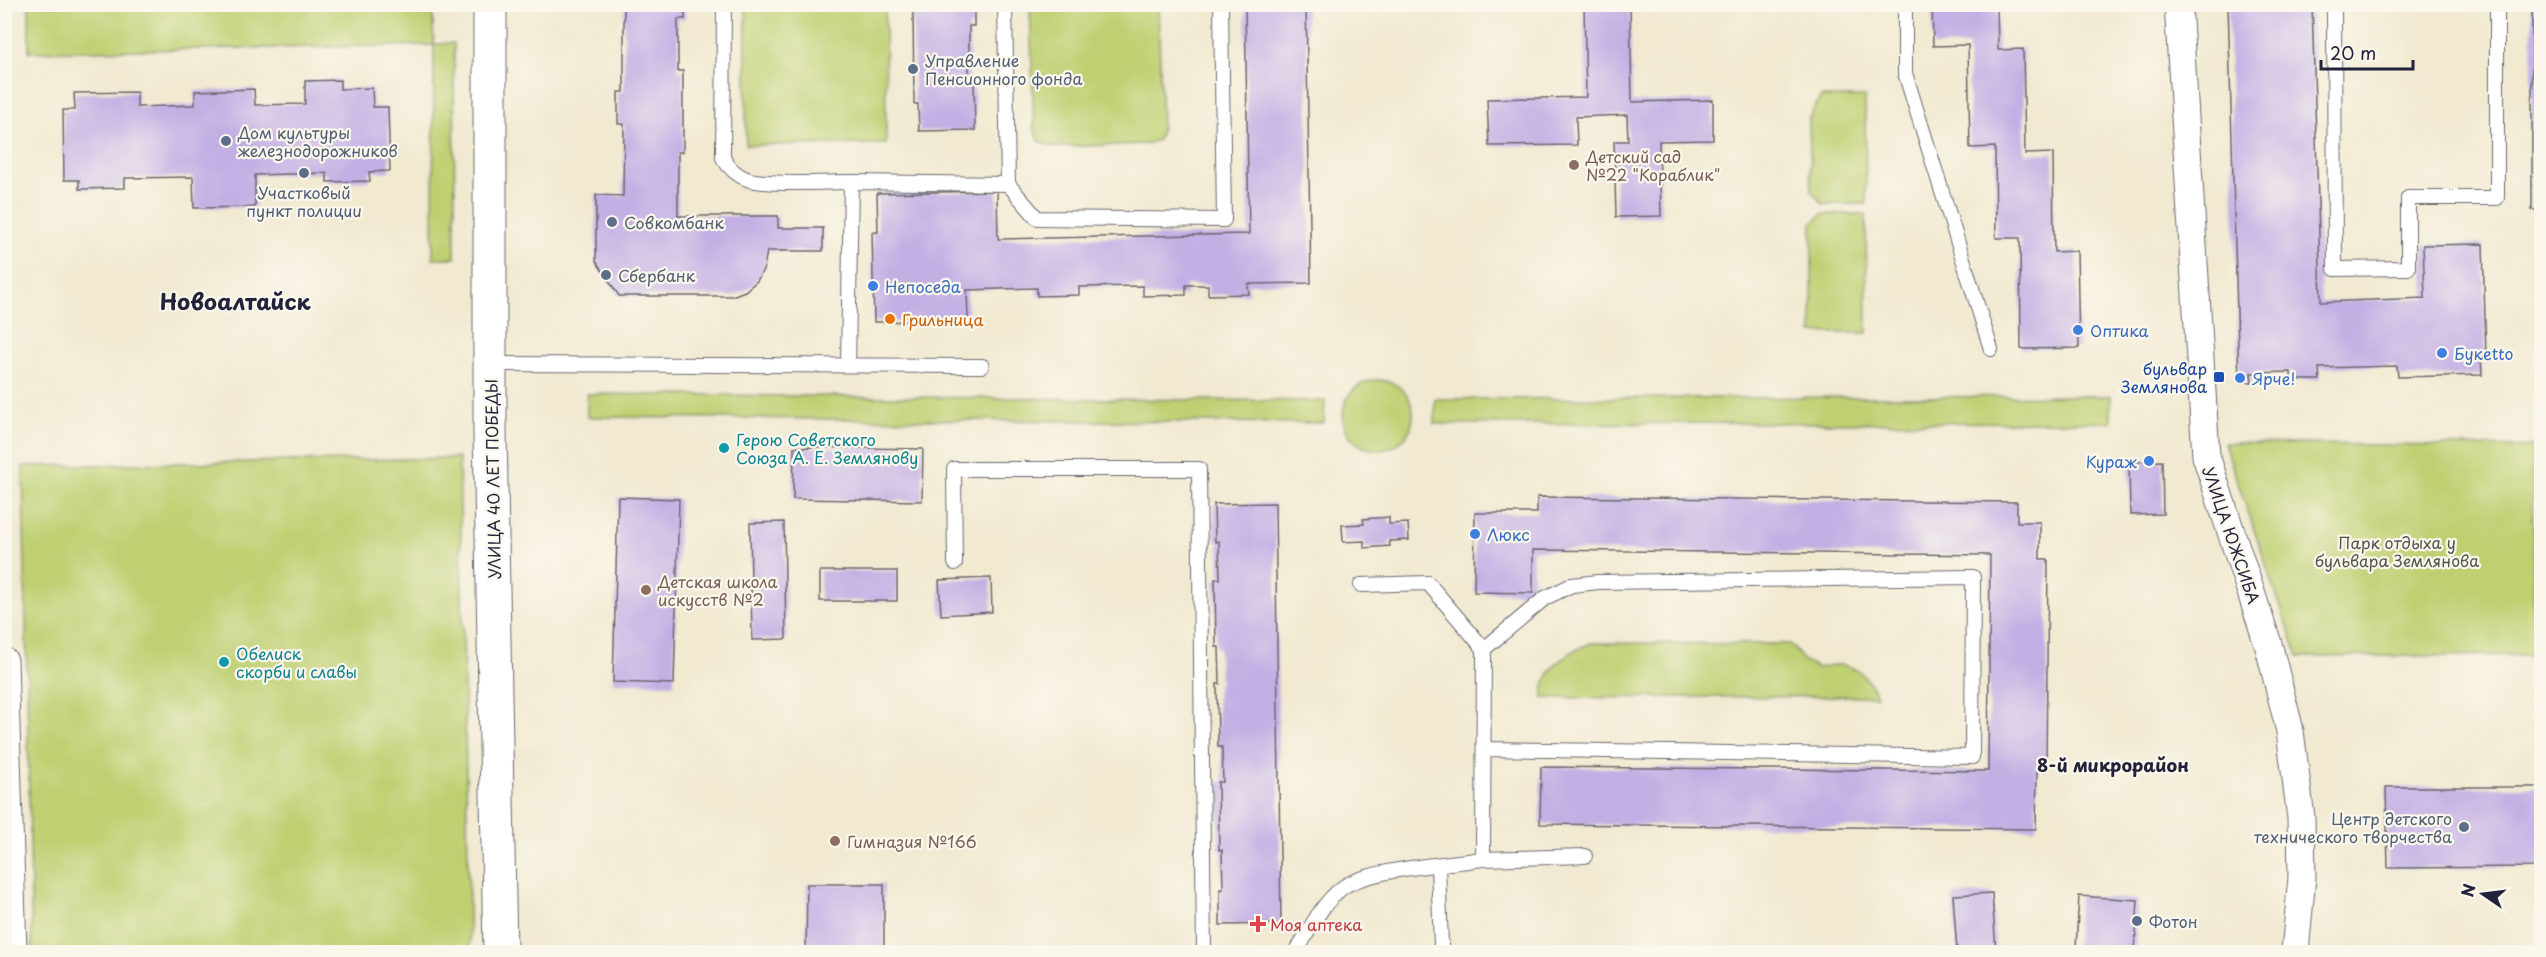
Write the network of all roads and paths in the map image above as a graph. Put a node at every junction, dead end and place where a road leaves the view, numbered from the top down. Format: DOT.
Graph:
graph roads {
  1 [pos="490,4"];
  2 [pos="724,4"];
  3 [pos="1005,4"];
  4 [pos="1221,4"];
  5 [pos="1905,4"];
  6 [pos="2178,4"];
  7 [pos="2334,4"];
  8 [pos="2497,4"];
  9 [pos="851,182"];
  10 [pos="1008,184"];
  11 [pos="1991,349"];
  12 [pos="490,364"];
  13 [pos="848,365"];
  14 [pos="982,366"];
  15 [pos="955,563"];
  16 [pos="1362,585"];
  17 [pos="1484,650"];
  18 [pos="4,661"];
  19 [pos="1484,748"];
  20 [pos="1585,856"];
  21 [pos="1483,859"];
  22 [pos="1438,866"];
  23 [pos="14,952"];
  24 [pos="500,952"];
  25 [pos="1204,952"];
  26 [pos="1296,952"];
  27 [pos="1439,952"];
  28 [pos="2295,952"];
  1 -- 12 [label="street, УЛИЦА 40 ЛЕТ ПОБЕДЫ"];
  2 -- 9 [label="lane"];
  3 -- 10 [label="lane"];
  4 -- 10 [label="lane"];
  5 -- 11 [label="lane"];
  6 -- 28 [label="street, УЛИЦА ЮЖСИБА"];
  7 -- 8 [label="lane"];
  9 -- 10 [label="lane"];
  9 -- 13 [label="lane"];
  12 -- 13 [label="lane"];
  12 -- 24 [label="street, УЛИЦА 40 ЛЕТ ПОБЕДЫ"];
  13 -- 14 [label="lane"];
  15 -- 25 [label="lane"];
  16 -- 17 [label="lane"];
  17 -- 19 [label="lane"];
  17 -- 19 [label="lane"];
  18 -- 23 [label="street"];
  19 -- 21 [label="lane"];
  20 -- 21 [label="lane"];
  21 -- 22 [label="lane"];
  22 -- 26 [label="lane"];
  22 -- 27 [label="lane"];
}
